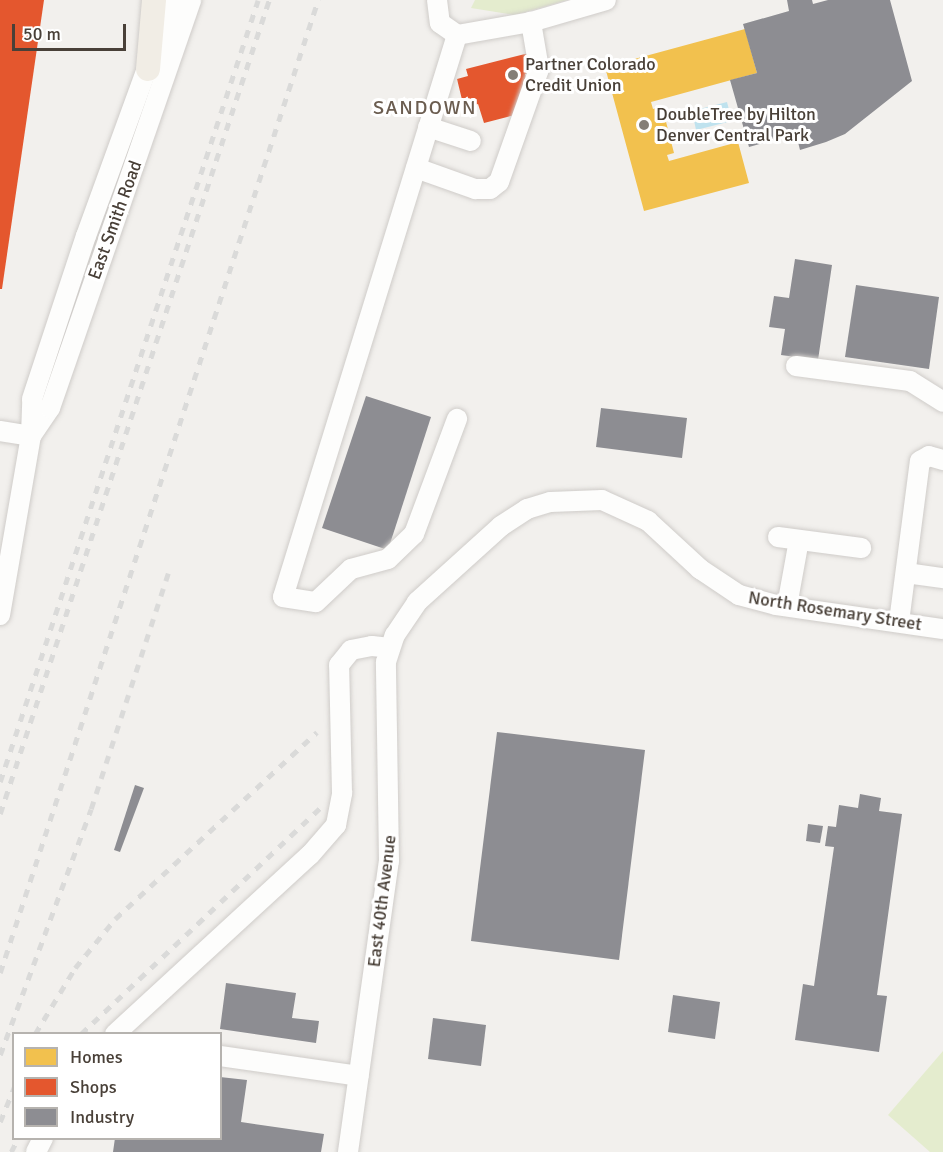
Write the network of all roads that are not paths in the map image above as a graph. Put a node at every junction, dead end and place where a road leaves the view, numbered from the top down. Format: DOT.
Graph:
graph roads {
  1 [pos="154,0"];
  2 [pos="172,0"];
  3 [pos="191,0"];
  4 [pos="437,0"];
  5 [pos="606,0"];
  6 [pos="531,22"];
  7 [pos="456,34"];
  8 [pos="148,69"];
  9 [pos="428,127"];
  10 [pos="471,141"];
  11 [pos="416,168"];
  12 [pos="796,366"];
  13 [pos="943,402"];
  14 [pos="457,419"];
  15 [pos="0,431"];
  16 [pos="31,436"];
  17 [pos="943,460"];
  18 [pos="778,537"];
  19 [pos="799,540"];
  20 [pos="861,548"];
  21 [pos="906,573"];
  22 [pos="943,578"];
  23 [pos="787,606"];
  24 [pos="0,615"];
  25 [pos="899,622"];
  26 [pos="943,629"];
  27 [pos="390,648"];
  28 [pos="116,1032"];
  29 [pos="222,1056"];
  30 [pos="359,1076"];
  31 [pos="348,1152"];
  1 -- 8 [label="main road"];
  2 -- 8 [label="street, East Smith Road"];
  3 -- 16 [label="street, East Smith Road"];
  4 -- 7 [label="street"];
  5 -- 6 [label="street"];
  6 -- 7 [label="street"];
  6 -- 11 [label="street"];
  7 -- 9 [label="street"];
  8 -- 16 [label="street, East Smith Road"];
  9 -- 10 [label="street"];
  9 -- 11 [label="street"];
  11 -- 14 [label="street"];
  12 -- 13 [label="street"];
  15 -- 16 [label="street"];
  16 -- 24 [label="street, East Smith Road"];
  17 -- 21 [label="street"];
  18 -- 19 [label="street"];
  19 -- 20 [label="street"];
  19 -- 23 [label="street"];
  21 -- 22 [label="street"];
  21 -- 25 [label="street"];
  23 -- 25 [label="street, North Rosemary Street"];
  23 -- 27 [label="street, North Rosemary Street"];
  25 -- 26 [label="street, North Rosemary Street"];
  27 -- 28 [label="street"];
  27 -- 30 [label="street, East 40th Avenue"];
  29 -- 30 [label="street"];
  30 -- 31 [label="street, East 40th Avenue"];
}
